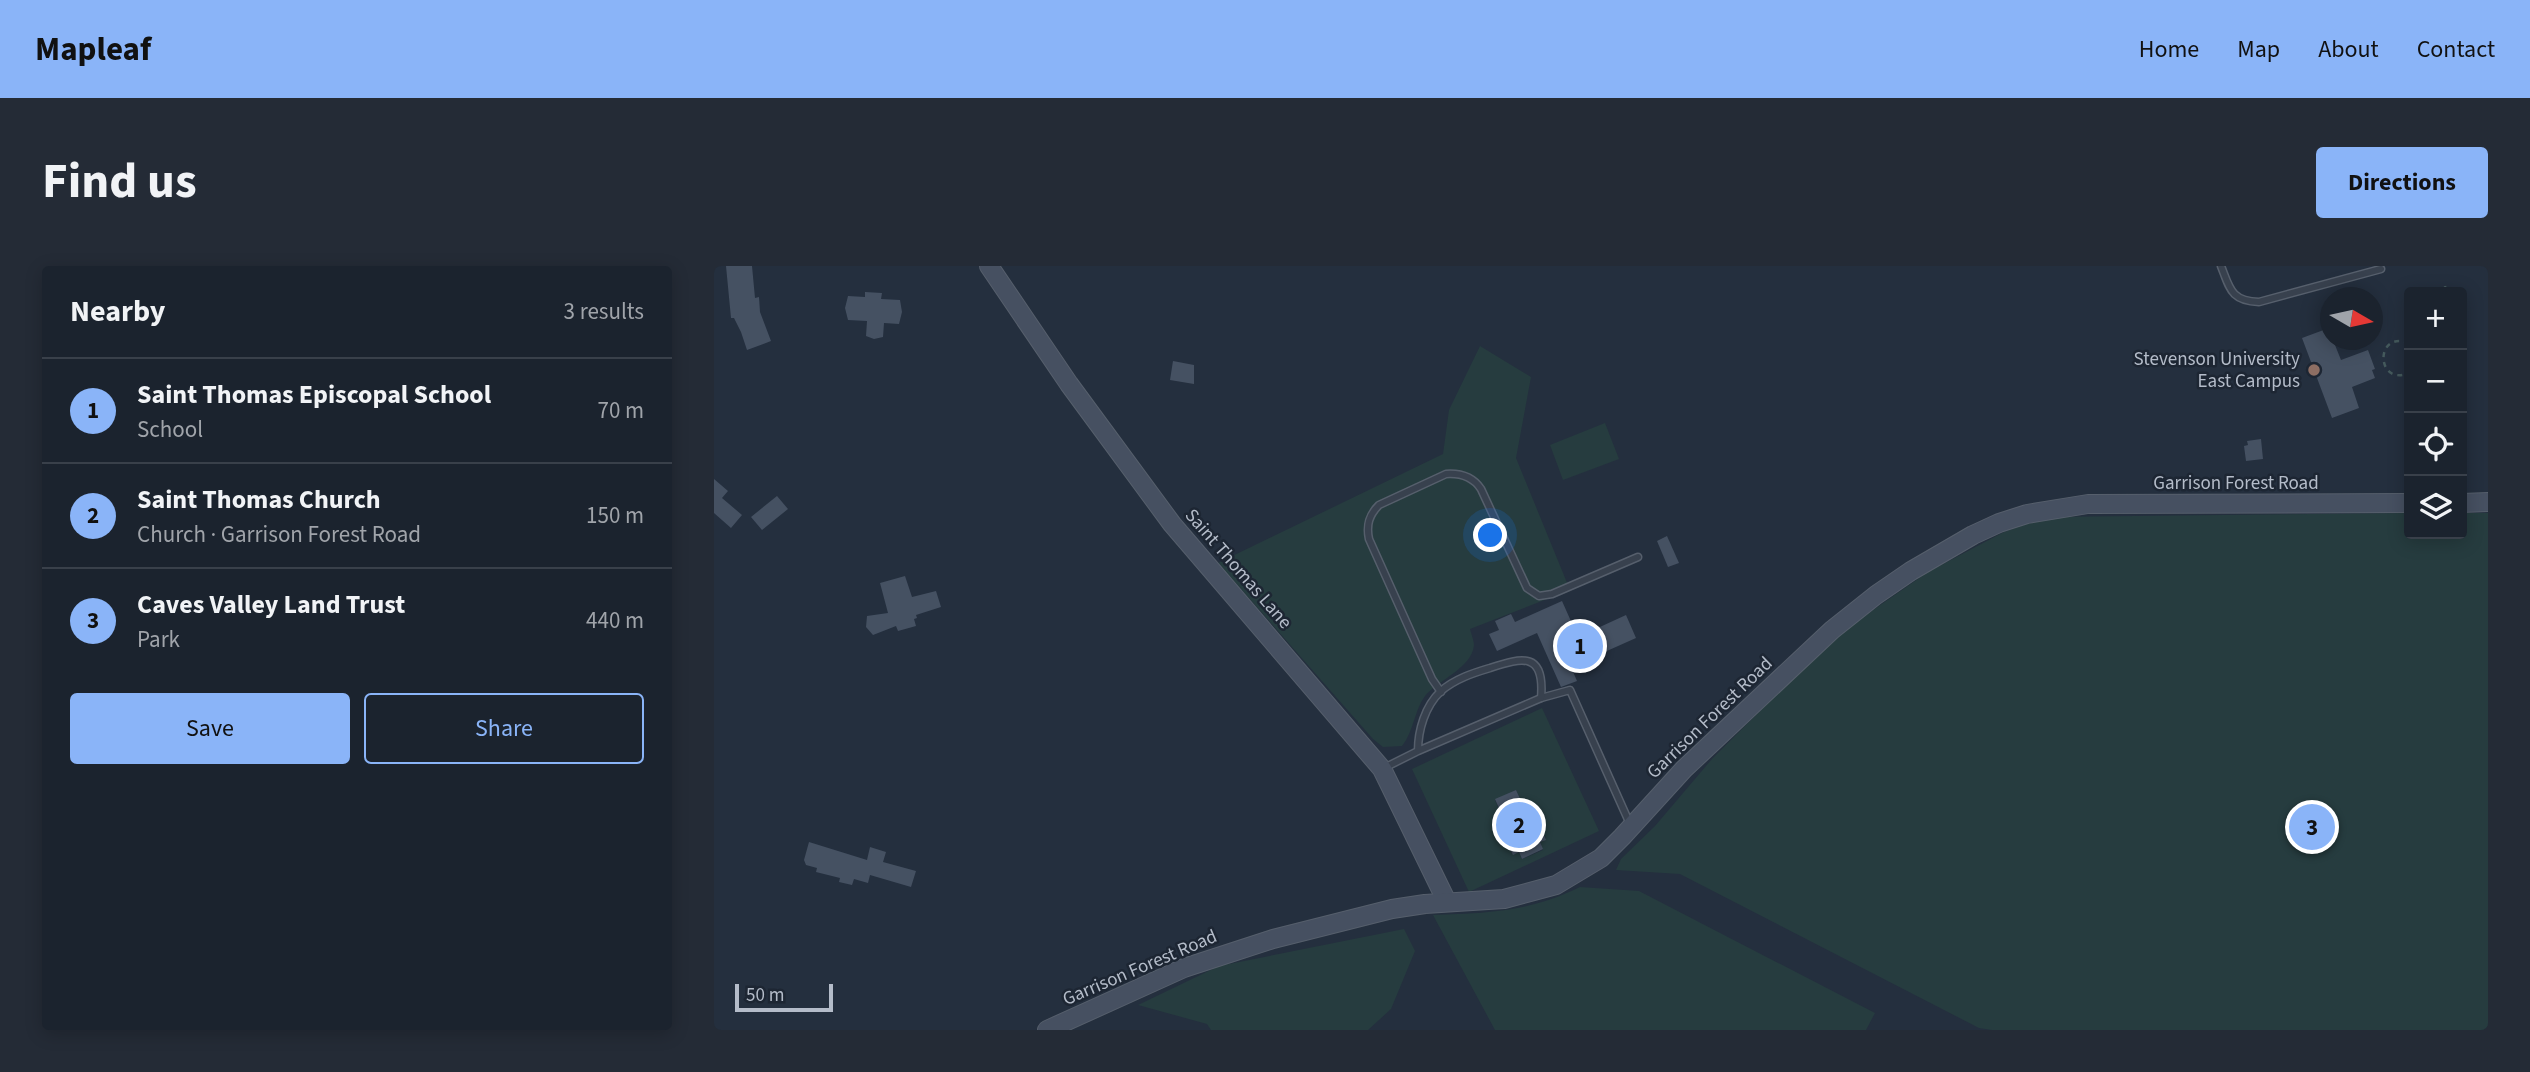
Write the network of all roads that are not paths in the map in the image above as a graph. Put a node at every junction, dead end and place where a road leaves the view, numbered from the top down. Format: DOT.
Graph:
graph roads {
  1 [pos="989,266"];
  2 [pos="2221,266"];
  3 [pos="2381,269"];
  4 [pos="2488,502"];
  5 [pos="2404,503"];
  6 [pos="2467,503"];
  7 [pos="1639,557"];
  8 [pos="1441,692"];
  9 [pos="1541,698"];
  10 [pos="1418,751"];
  11 [pos="1382,769"];
  12 [pos="1631,827"];
  13 [pos="1447,902"];
  14 [pos="1047,1030"];
  1 -- 11 [label="main road, Saint Thomas Lane"];
  2 -- 3 [label="lane"];
  4 -- 6 [label="main road"];
  5 -- 12 [label="main road, Garrison Forest Road"];
  7 -- 8 [label="lane"];
  8 -- 9 [label="lane"];
  8 -- 10 [label="lane"];
  9 -- 10 [label="lane"];
  9 -- 12 [label="lane"];
  10 -- 11 [label="lane"];
  11 -- 13 [label="main road, Saint Thomas Lane"];
  12 -- 13 [label="main road, Garrison Forest Road"];
  13 -- 14 [label="main road, Garrison Forest Road"];
}
